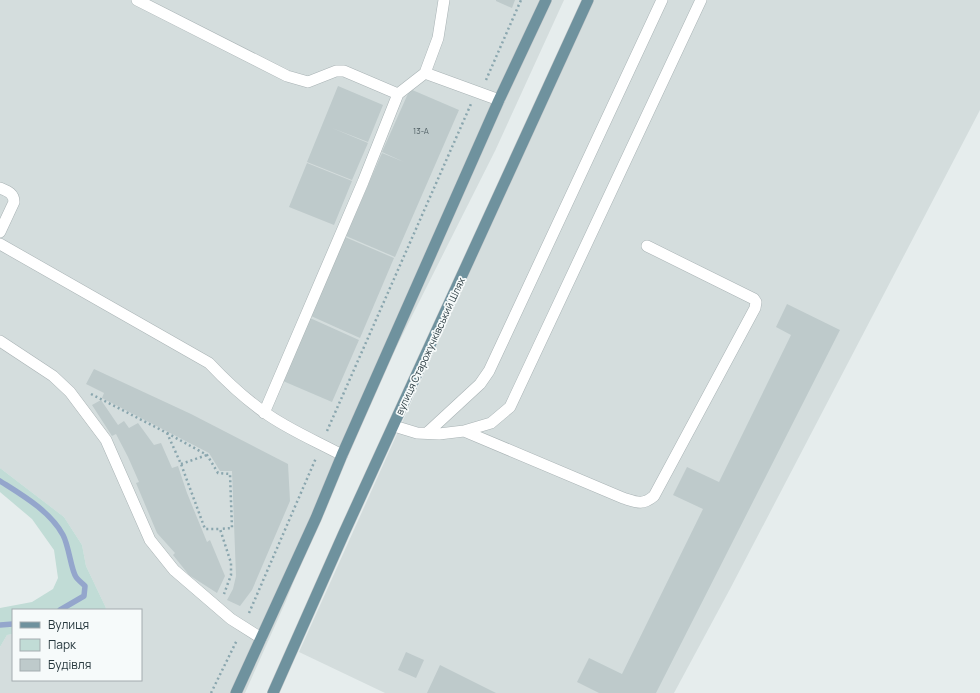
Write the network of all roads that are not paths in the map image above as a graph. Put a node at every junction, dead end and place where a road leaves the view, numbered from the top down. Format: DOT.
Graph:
graph roads {
  1 [pos="137,0"];
  2 [pos="444,0"];
  3 [pos="546,0"];
  4 [pos="588,0"];
  5 [pos="662,0"];
  6 [pos="701,0"];
  7 [pos="425,73"];
  8 [pos="398,94"];
  9 [pos="499,100"];
  10 [pos="0,188"];
  11 [pos="0,232"];
  12 [pos="0,244"];
  13 [pos="647,246"];
  14 [pos="0,341"];
  15 [pos="264,413"];
  16 [pos="394,426"];
  17 [pos="464,431"];
  18 [pos="426,433"];
  19 [pos="342,455"];
  20 [pos="261,638"];
  21 [pos="236,693"];
  22 [pos="273,693"];
  1 -- 8 [label="lane"];
  2 -- 7 [label="lane"];
  3 -- 9 [label="main road"];
  4 -- 16 [label="main road, вулиця Старожучківський Шлях"];
  5 -- 18 [label="lane"];
  6 -- 17 [label="lane"];
  7 -- 8 [label="lane"];
  7 -- 9 [label="lane"];
  8 -- 15 [label="lane"];
  9 -- 19 [label="main road"];
  10 -- 11 [label="lane"];
  12 -- 15 [label="lane"];
  13 -- 17 [label="lane"];
  14 -- 20 [label="lane"];
  15 -- 19 [label="lane"];
  16 -- 18 [label="lane"];
  16 -- 22 [label="main road, вулиця Старожучківський Шлях"];
  17 -- 18 [label="lane"];
  19 -- 20 [label="main road"];
  20 -- 21 [label="main road"];
}
